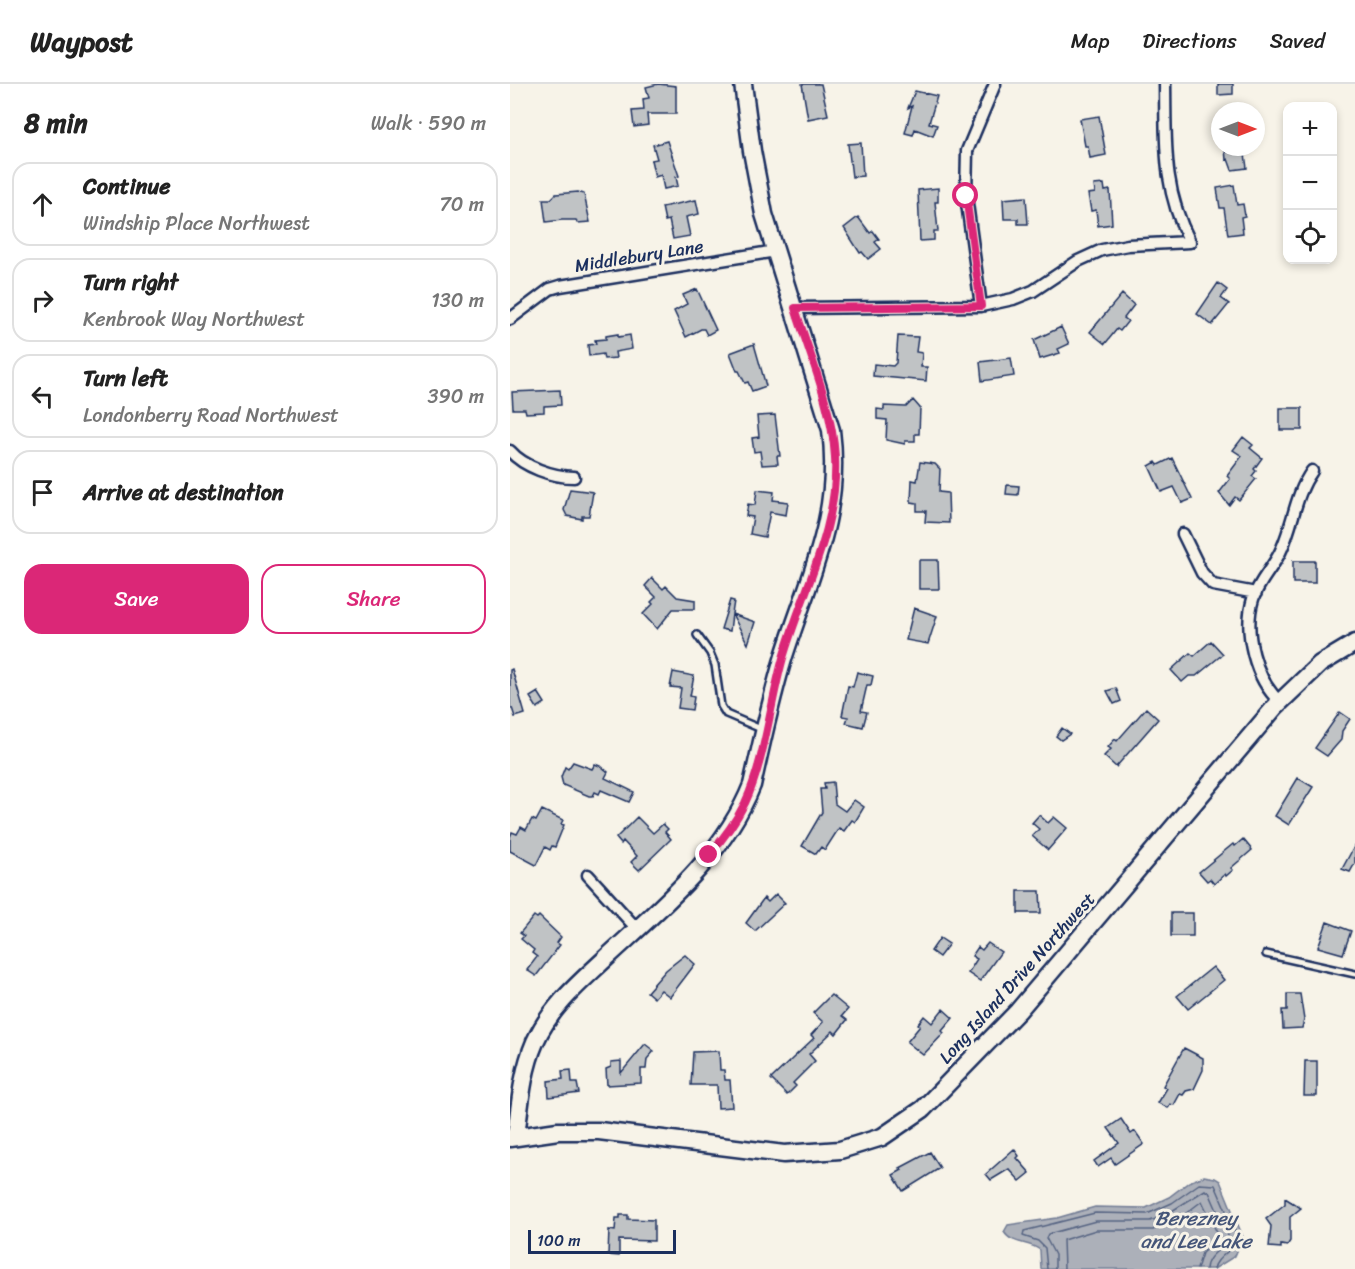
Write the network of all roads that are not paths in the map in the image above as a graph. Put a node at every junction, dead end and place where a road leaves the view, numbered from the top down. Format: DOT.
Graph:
graph roads {
  1 [pos="743,84"];
  2 [pos="995,84"];
  3 [pos="1165,84"];
  4 [pos="776,251"];
  5 [pos="981,306"];
  6 [pos="795,308"];
  7 [pos="512,317"];
  8 [pos="510,451"];
  9 [pos="1312,471"];
  10 [pos="574,477"];
  11 [pos="1183,534"];
  12 [pos="1256,592"];
  13 [pos="697,635"];
  14 [pos="1355,643"];
  15 [pos="1280,702"];
  16 [pos="765,730"];
  17 [pos="588,875"];
  18 [pos="637,929"];
  19 [pos="1266,954"];
  20 [pos="1355,974"];
  21 [pos="513,1137"];
  1 -- 4 [label="street"];
  2 -- 5 [label="street"];
  3 -- 5 [label="street"];
  4 -- 6 [label="street"];
  4 -- 7 [label="street, Middlebury Lane"];
  5 -- 6 [label="street"];
  6 -- 16 [label="street"];
  8 -- 10 [label="street"];
  9 -- 12 [label="street"];
  11 -- 12 [label="street"];
  12 -- 15 [label="street"];
  13 -- 16 [label="lane"];
  14 -- 15 [label="street, Long Island Drive Northwest"];
  15 -- 21 [label="street, Long Island Drive Northwest"];
  16 -- 18 [label="street"];
  17 -- 18 [label="street"];
  18 -- 21 [label="street"];
  19 -- 20 [label="lane"];
}
